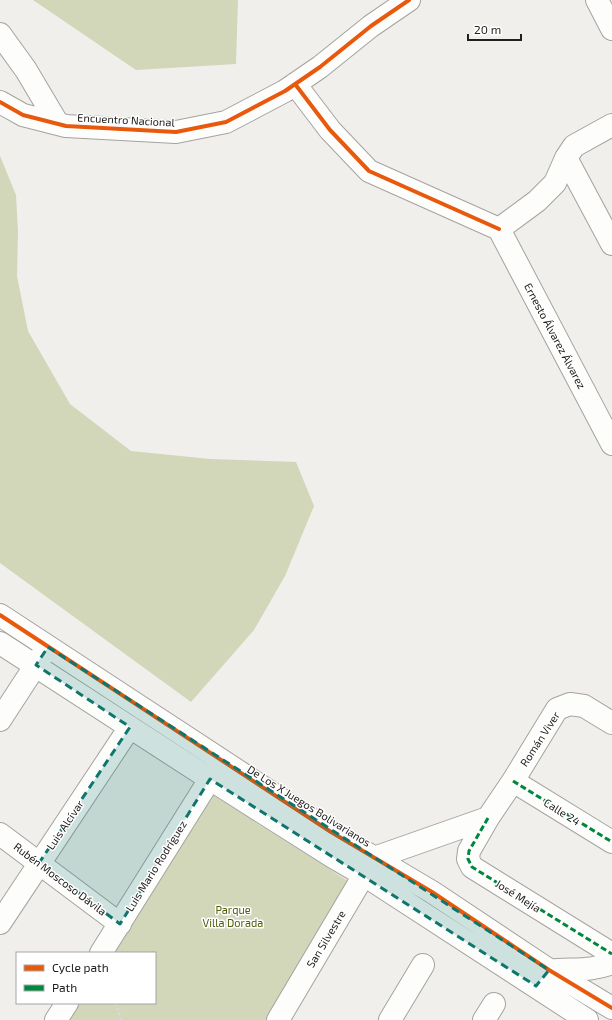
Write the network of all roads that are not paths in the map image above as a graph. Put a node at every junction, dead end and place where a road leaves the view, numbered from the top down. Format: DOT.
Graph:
graph roads {
  1 [pos="409,0"];
  2 [pos="597,0"];
  3 [pos="612,29"];
  4 [pos="0,34"];
  5 [pos="295,84"];
  6 [pos="0,102"];
  7 [pos="58,124"];
  8 [pos="612,125"];
  9 [pos="566,158"];
  10 [pos="499,229"];
  11 [pos="612,244"];
  12 [pos="612,444"];
  13 [pos="0,615"];
  14 [pos="0,642"];
  15 [pos="48,647"];
  16 [pos="36,665"];
  17 [pos="0,720"];
  18 [pos="612,723"];
  19 [pos="130,727"];
  20 [pos="210,779"];
  21 [pos="513,781"];
  22 [pos="488,818"];
  23 [pos="0,834"];
  24 [pos="612,842"];
  25 [pos="39,863"];
  26 [pos="369,866"];
  27 [pos="0,923"];
  28 [pos="120,924"];
  29 [pos="102,952"];
  30 [pos="612,954"];
  31 [pos="612,963"];
  32 [pos="423,965"];
  33 [pos="542,978"];
  34 [pos="66,1004"];
  35 [pos="612,1008"];
  36 [pos="56,1020"];
  37 [pos="278,1020"];
  38 [pos="390,1020"];
  39 [pos="588,1020"];
  1 -- 5 [label="street, Encuentro Nacional"];
  2 -- 3 [label="street"];
  4 -- 7 [label="street"];
  5 -- 7 [label="street, Encuentro Nacional"];
  5 -- 10 [label="street"];
  6 -- 7 [label="street, Encuentro Nacional"];
  8 -- 9 [label="street"];
  9 -- 10 [label="street"];
  9 -- 11 [label="street"];
  10 -- 12 [label="street, Ernesto Álvarez Álvarez"];
  13 -- 15 [label="street, De Los X Juegos Bolivarianos"];
  14 -- 16 [label="street, De Los X Juegos Bolivarianos"];
  15 -- 16 [label="street"];
  15 -- 26 [label="street, De Los X Juegos Bolivarianos"];
  16 -- 17 [label="street"];
  16 -- 19 [label="street, De Los X Juegos Bolivarianos"];
  18 -- 21 [label="street, Román Viver"];
  19 -- 20 [label="street, De Los X Juegos Bolivarianos"];
  19 -- 25 [label="street, Luis Alcívar"];
  20 -- 26 [label="street, De Los X Juegos Bolivarianos"];
  20 -- 28 [label="street, Luis Mario Rodríguez"];
  21 -- 22 [label="street, Román Viver"];
  21 -- 24 [label="street, Calle 24"];
  22 -- 26 [label="street"];
  22 -- 30 [label="street, José Mejía"];
  23 -- 25 [label="street, Rubén Moscoso Dávila"];
  25 -- 27 [label="street, Luis Alcívar"];
  25 -- 28 [label="street, Rubén Moscoso Dávila"];
  26 -- 33 [label="street, De Los X Juegos Bolivarianos"];
  26 -- 37 [label="street, San Silvestre"];
  28 -- 29 [label="street, Luis Mario Rodríguez"];
  31 -- 33 [label="street"];
  32 -- 38 [label="street"];
  33 -- 35 [label="street, De Los X Juegos Bolivarianos"];
  33 -- 39 [label="street, De Los X Juegos Bolivarianos"];
  34 -- 36 [label="street"];
}
